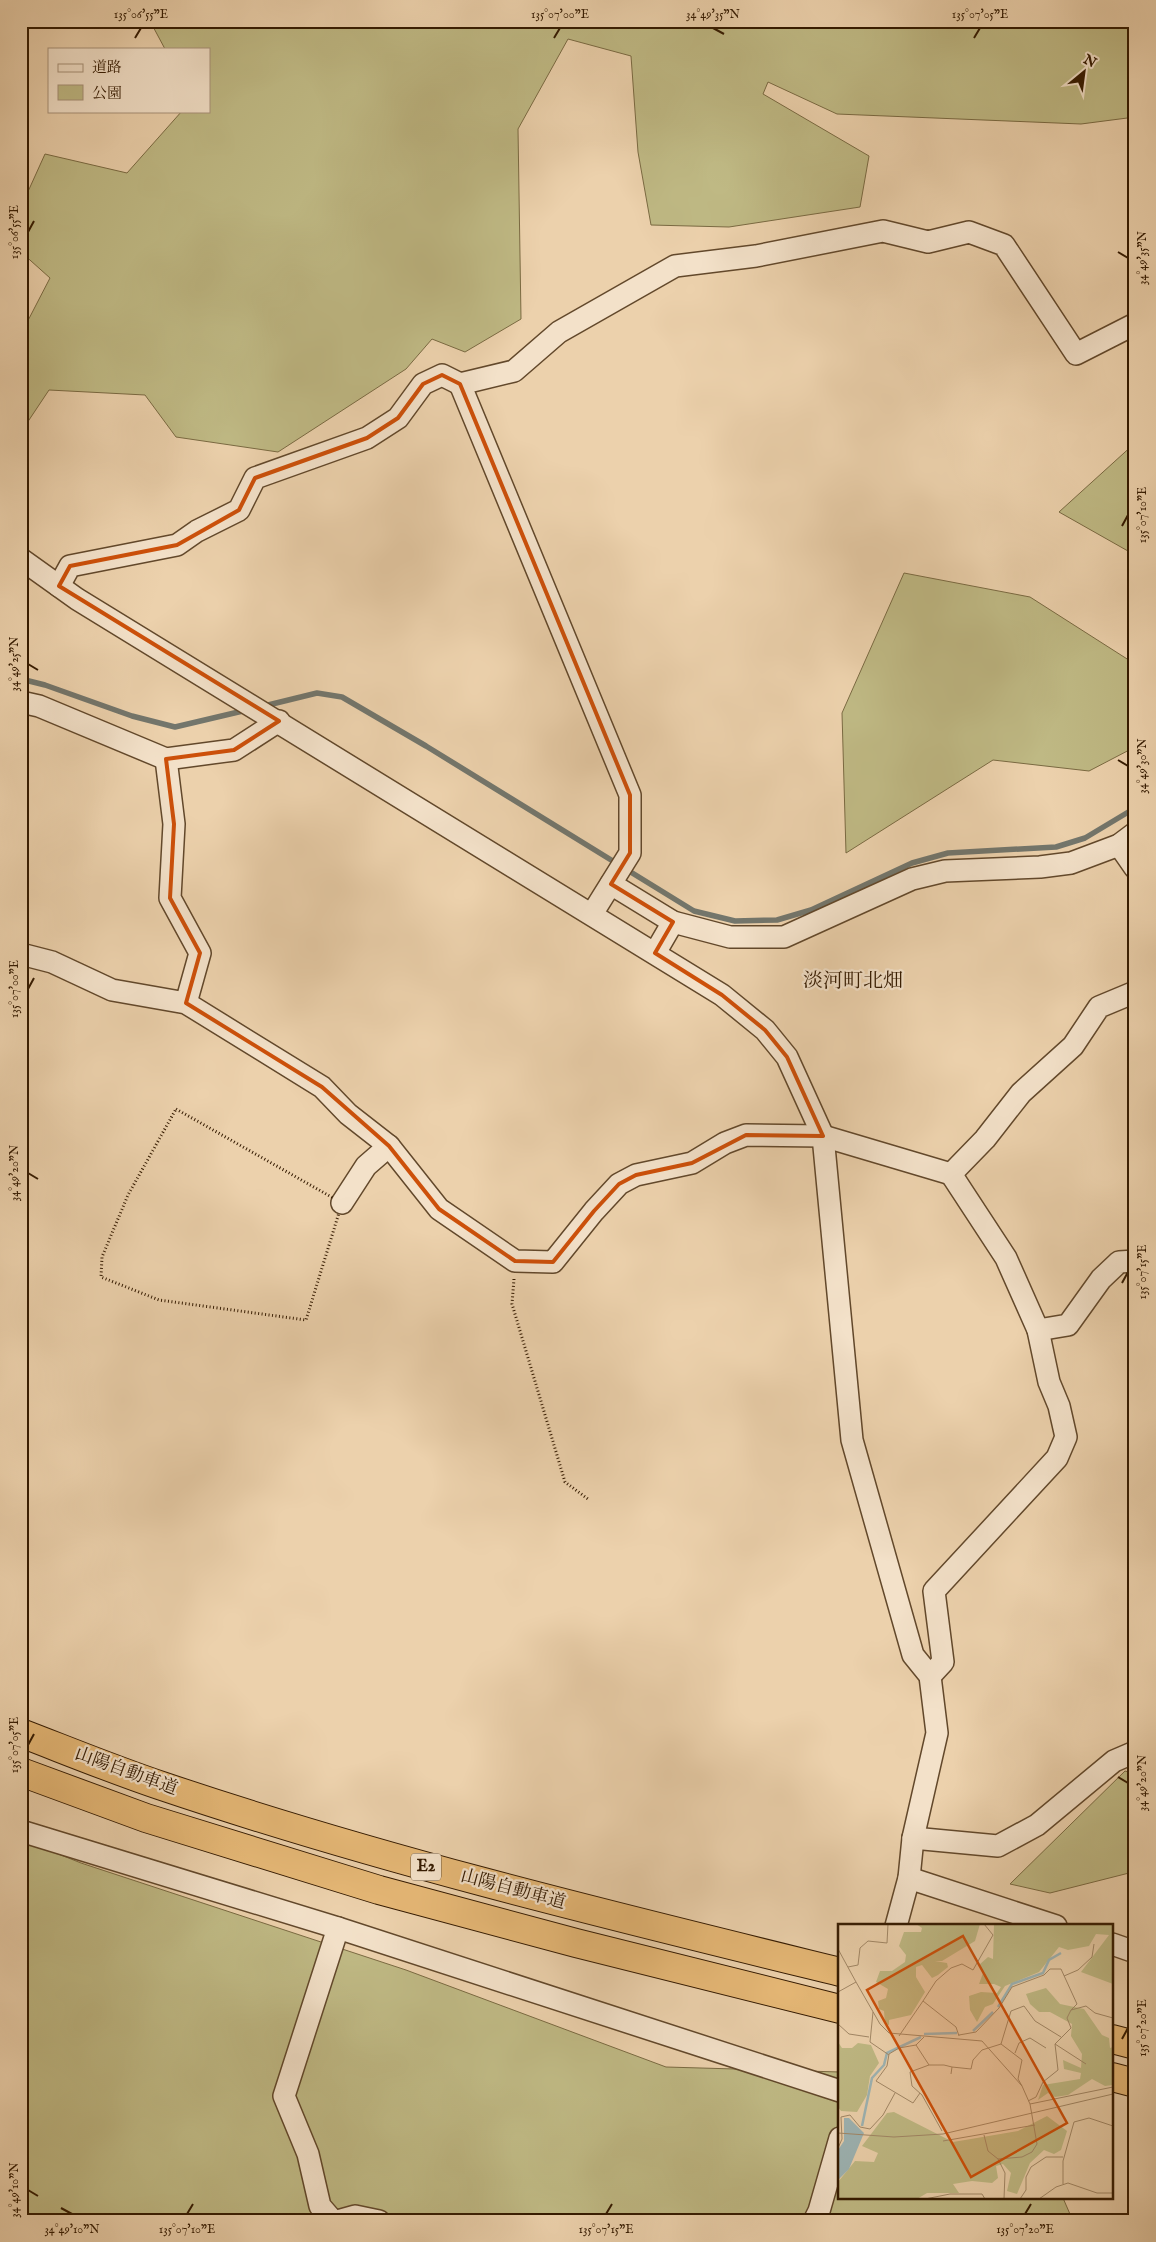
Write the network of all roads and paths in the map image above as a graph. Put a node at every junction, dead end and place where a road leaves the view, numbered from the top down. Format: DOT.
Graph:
graph roads {
  1 [pos="1135,324"];
  2 [pos="460,384"];
  3 [pos="21,559"];
  4 [pos="59,586"];
  5 [pos="21,702"];
  6 [pos="278,721"];
  7 [pos="166,759"];
  8 [pos="1127,839"];
  9 [pos="1135,868"];
  10 [pos="610,884"];
  11 [pos="592,914"];
  12 [pos="673,922"];
  13 [pos="655,953"];
  14 [pos="21,954"];
  15 [pos="1135,992"];
  16 [pos="186,1003"];
  17 [pos="823,1136"];
  18 [pos="389,1146"];
  19 [pos="951,1174"];
  20 [pos="342,1203"];
  21 [pos="515,1261"];
  22 [pos="1135,1261"];
  23 [pos="1038,1330"];
  24 [pos="588,1499"];
  25 [pos="930,1676"];
  26 [pos="21,1733"];
  27 [pos="1135,1752"];
  28 [pos="21,1772"];
  29 [pos="21,1831"];
  30 [pos="914,1838"];
  31 [pos="909,1878"];
  32 [pos="897,1924"];
  33 [pos="1050,1924"];
  34 [pos="338,1928"];
  35 [pos="1114,1945"];
  36 [pos="1135,1952"];
  37 [pos="838,1972"];
  38 [pos="838,2008"];
  39 [pos="1114,2040"];
  40 [pos="1135,2045"];
  41 [pos="1114,2078"];
  42 [pos="1135,2083"];
  43 [pos="838,2090"];
  44 [pos="838,2145"];
  45 [pos="333,2221"];
  46 [pos="337,2221"];
  47 [pos="379,2221"];
  48 [pos="814,2221"];
  1 -- 2 [label="street"];
  2 -- 4 [label="street"];
  2 -- 10 [label="street"];
  3 -- 4 [label="street"];
  4 -- 6 [label="street"];
  5 -- 7 [label="street"];
  6 -- 7 [label="street"];
  6 -- 11 [label="street"];
  7 -- 16 [label="street"];
  8 -- 9 [label="street"];
  8 -- 12 [label="street"];
  10 -- 11 [label="street"];
  10 -- 12 [label="street"];
  11 -- 13 [label="street"];
  12 -- 13 [label="street"];
  13 -- 17 [label="street"];
  14 -- 16 [label="street"];
  15 -- 19 [label="street"];
  16 -- 18 [label="street"];
  17 -- 19 [label="street"];
  17 -- 21 [label="street"];
  17 -- 25 [label="street"];
  18 -- 20 [label="street"];
  18 -- 21 [label="street"];
  19 -- 23 [label="street"];
  20 -- 20 [label="path"];
  21 -- 24 [label="path"];
  22 -- 23 [label="street"];
  23 -- 25 [label="street"];
  25 -- 30 [label="street"];
  26 -- 37 [label="highway, 山陽自動車道 / E2"];
  27 -- 30 [label="street"];
  28 -- 38 [label="highway, 山陽自動車道 / E2"];
  29 -- 34 [label="street"];
  30 -- 31 [label="street"];
  31 -- 32 [label="street"];
  31 -- 33 [label="street"];
  34 -- 43 [label="street"];
  34 -- 45 [label="street"];
  35 -- 36 [label="street"];
  39 -- 40 [label="highway"];
  41 -- 42 [label="highway"];
  44 -- 48 [label="street"];
  46 -- 47 [label="street"];
}
